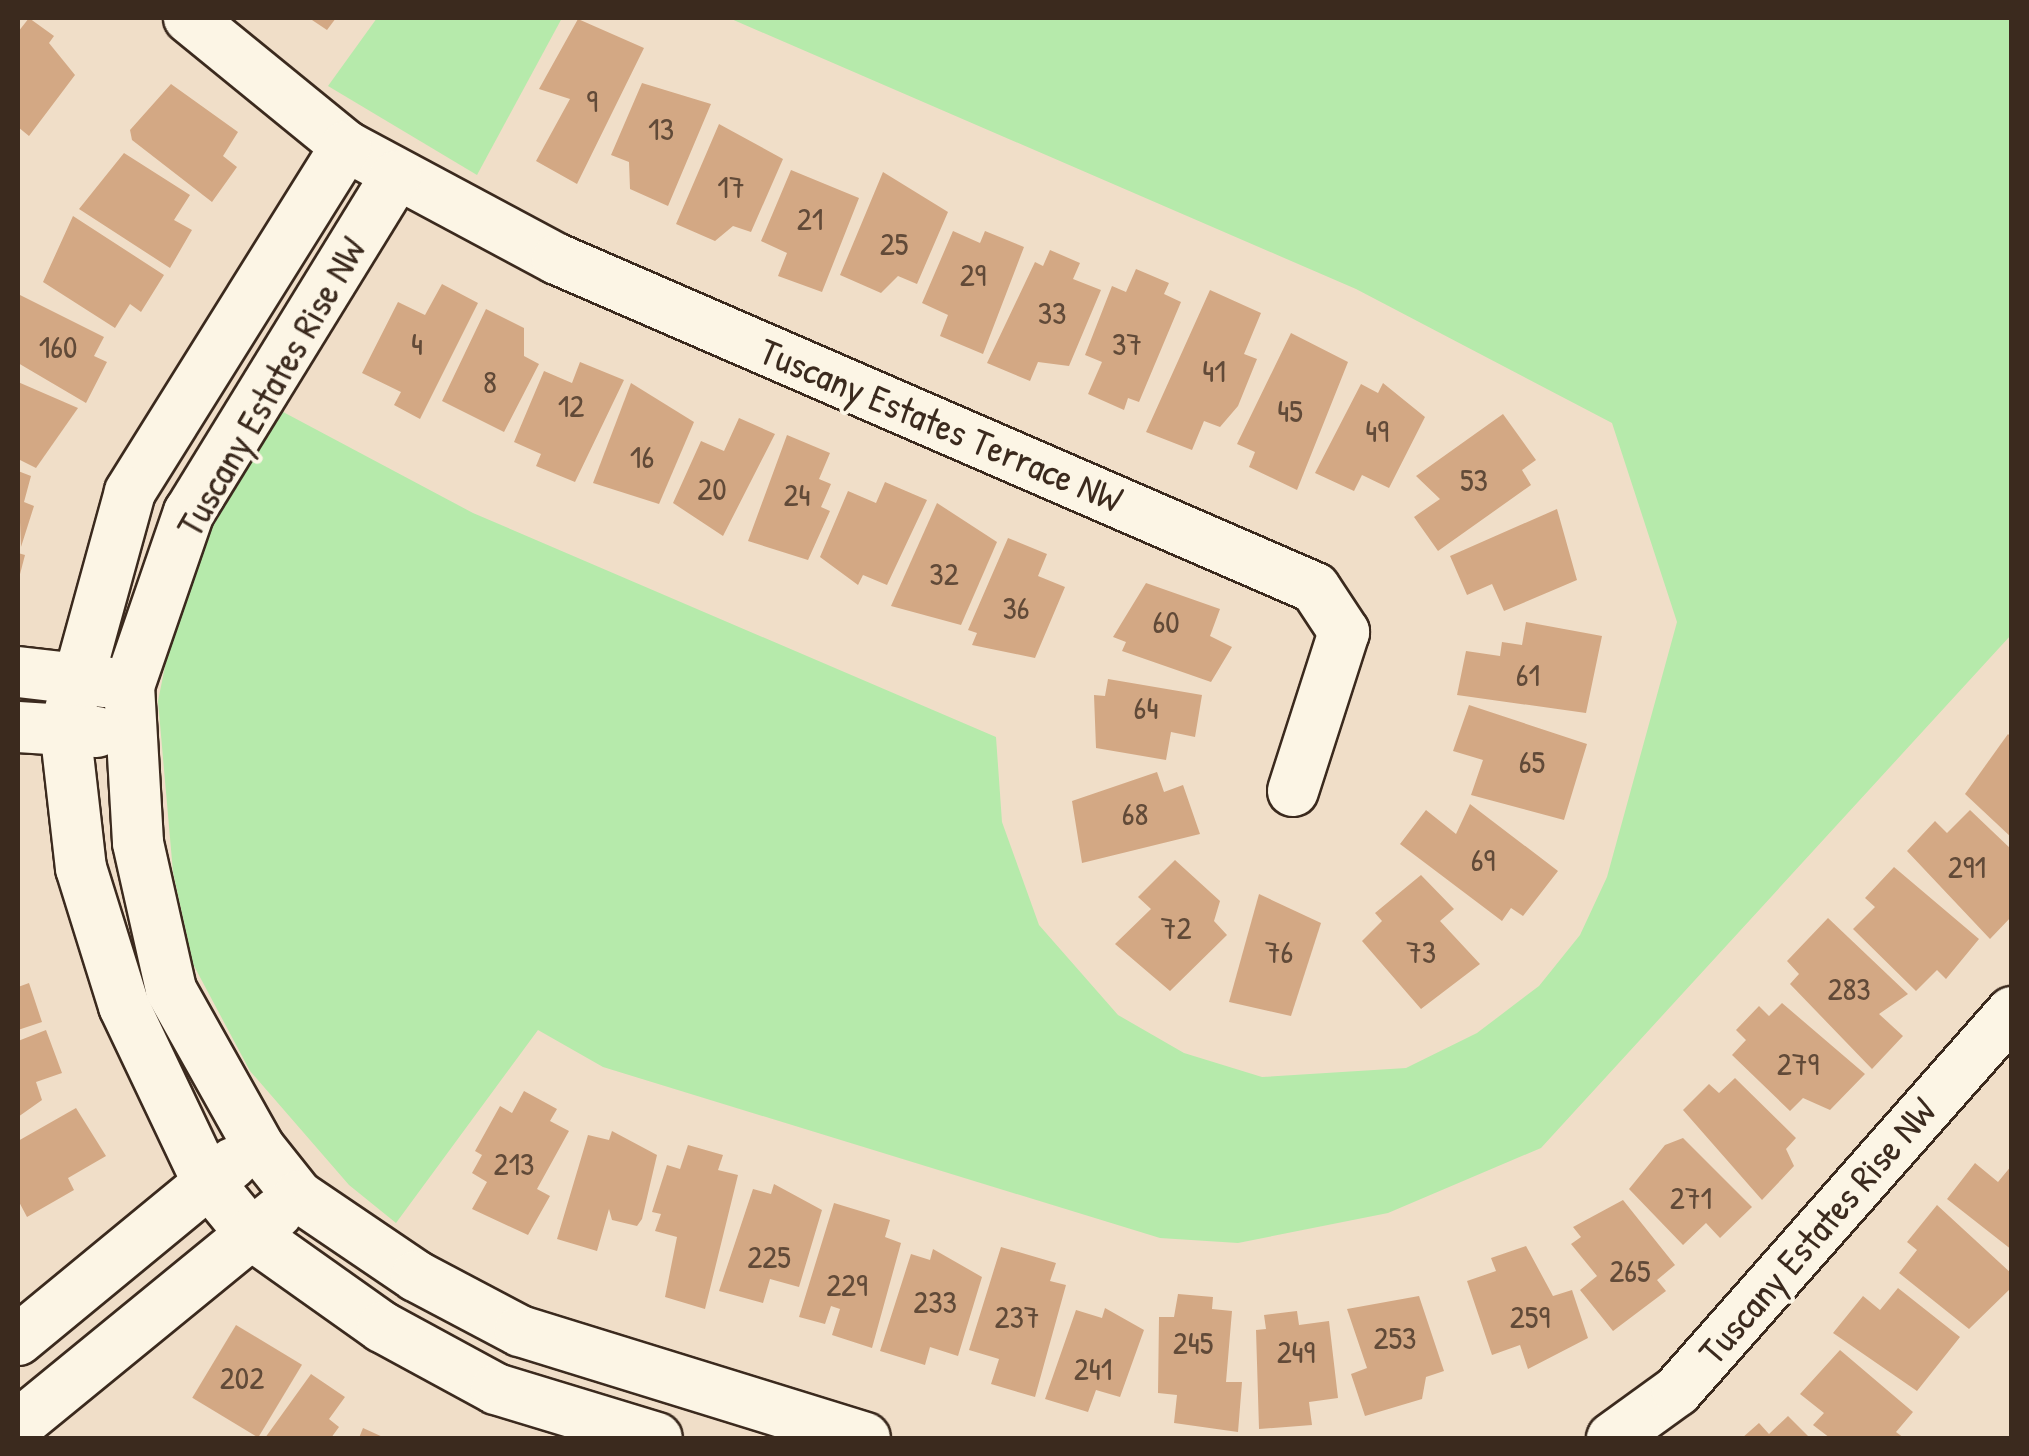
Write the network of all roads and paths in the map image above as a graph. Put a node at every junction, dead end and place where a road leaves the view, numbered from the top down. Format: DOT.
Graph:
graph roads {
  1 [pos="189,18"];
  2 [pos="371,161"];
  3 [pos="18,672"];
  4 [pos="72,676"];
  5 [pos="130,686"];
  6 [pos="41,727"];
  7 [pos="128,736"];
  8 [pos="1293,791"];
  9 [pos="2012,1012"];
  10 [pos="259,1147"];
  11 [pos="206,1179"];
  12 [pos="298,1196"];
  13 [pos="251,1234"];
  14 [pos="18,1340"];
  15 [pos="18,1425"];
  16 [pos="658,1438"];
  17 [pos="865,1438"];
  18 [pos="1612,1438"];
  1 -- 2 [label="street"];
  2 -- 4 [label="street, Tuscany Estates Rise NW"];
  2 -- 5 [label="street, Tuscany Estates Rise NW"];
  2 -- 8 [label="street, Tuscany Estates Terrace NW"];
  3 -- 4 [label="street"];
  4 -- 5 [label="street"];
  4 -- 6 [label="street, Tuscany Estates Rise NW"];
  5 -- 7 [label="street, Tuscany Estates Rise NW"];
  6 -- 7 [label="street"];
  6 -- 11 [label="street, Tuscany Estates Rise NW"];
  7 -- 10 [label="street, Tuscany Estates Rise NW"];
  9 -- 18 [label="street, Tuscany Estates Rise NW"];
  10 -- 11 [label="street"];
  10 -- 12 [label="street, Tuscany Estates Rise NW"];
  11 -- 13 [label="street, Tuscany Estates Rise NW"];
  11 -- 14 [label="street"];
  12 -- 13 [label="street"];
  12 -- 17 [label="street, Tuscany Estates Rise NW"];
  13 -- 15 [label="street"];
  13 -- 16 [label="street, Tuscany Estates Rise NW"];
}
